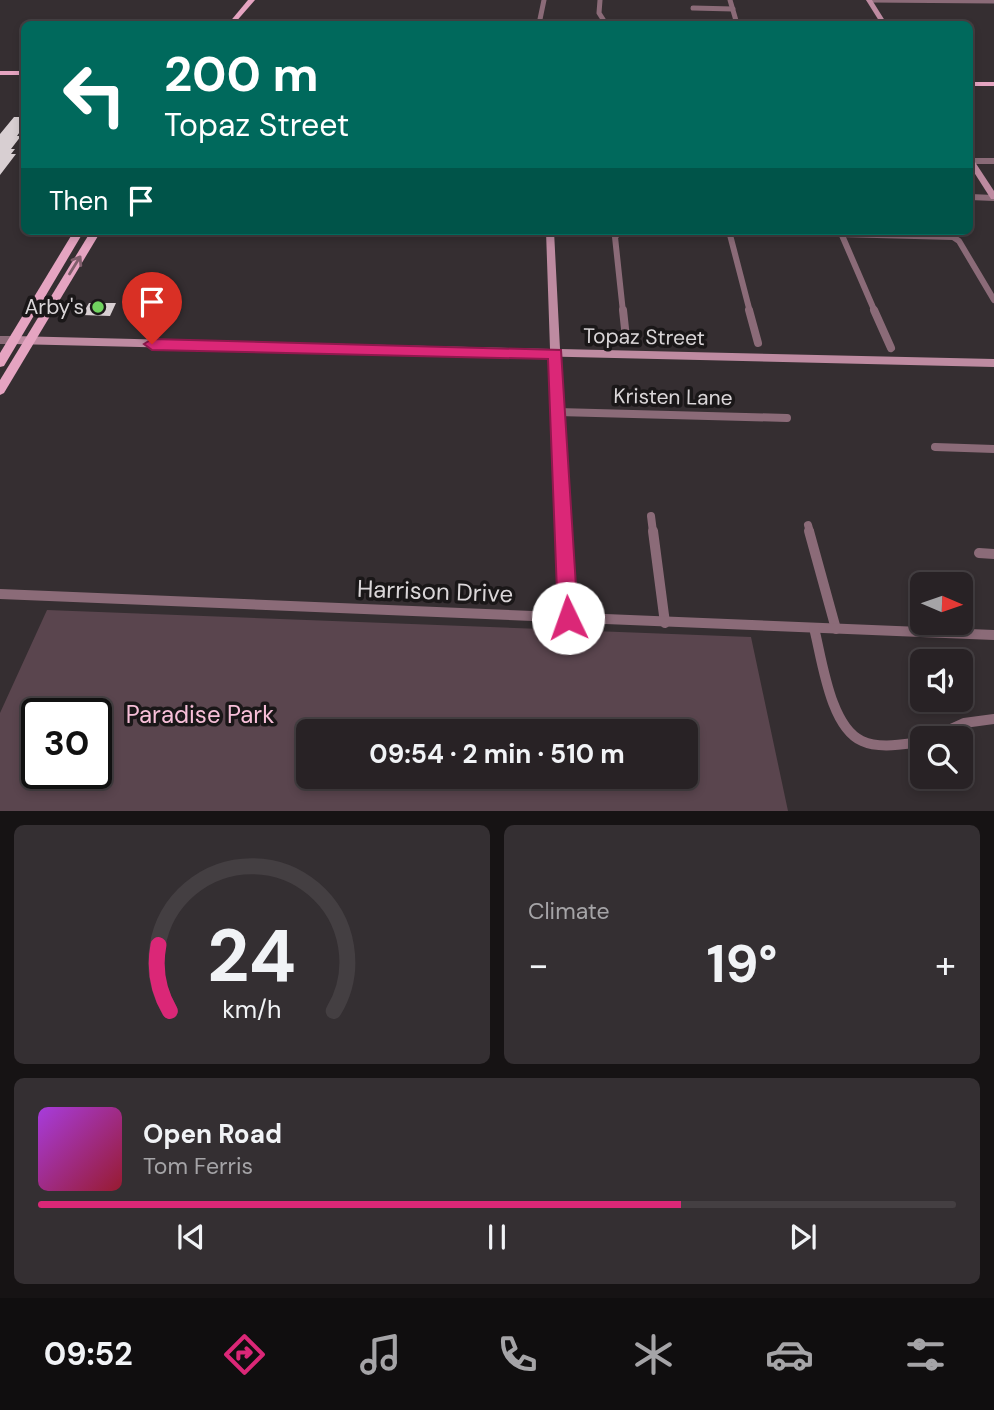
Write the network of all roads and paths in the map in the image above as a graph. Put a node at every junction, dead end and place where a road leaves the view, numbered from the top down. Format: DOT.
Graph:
graph roads {
  1 [pos="253,0"];
  2 [pos="544,0"];
  3 [pos="600,0"];
  4 [pos="730,0"];
  5 [pos="869,0"];
  6 [pos="994,1"];
  7 [pos="244,3"];
  8 [pos="693,8"];
  9 [pos="733,9"];
  10 [pos="224,21"];
  11 [pos="233,21"];
  12 [pos="540,21"];
  13 [pos="603,21"];
  14 [pos="736,21"];
  15 [pos="882,21"];
  16 [pos="0,73"];
  17 [pos="21,73"];
  18 [pos="973,84"];
  19 [pos="994,84"];
  20 [pos="973,161"];
  21 [pos="994,161"];
  22 [pos="973,166"];
  23 [pos="973,197"];
  24 [pos="994,197"];
  25 [pos="76,235"];
  26 [pos="94,235"];
  27 [pos="550,235"];
  28 [pos="617,235"];
  29 [pos="728,235"];
  30 [pos="842,235"];
  31 [pos="897,235"];
  32 [pos="994,300"];
  33 [pos="626,338"];
  34 [pos="6,340"];
  35 [pos="28,341"];
  36 [pos="758,343"];
  37 [pos="891,348"];
  38 [pos="555,354"];
  39 [pos="0,363"];
  40 [pos="994,363"];
  41 [pos="0,390"];
  42 [pos="558,412"];
  43 [pos="787,418"];
  44 [pos="935,447"];
  45 [pos="994,449"];
  46 [pos="651,516"];
  47 [pos="808,525"];
  48 [pos="979,553"];
  49 [pos="994,554"];
  50 [pos="0,594"];
  51 [pos="568,618"];
  52 [pos="665,622"];
  53 [pos="814,628"];
  54 [pos="836,629"];
  55 [pos="994,635"];
  56 [pos="994,719"];
  57 [pos="957,726"];
  58 [pos="910,742"];
  1 -- 7 [label="main road"];
  2 -- 12 [label="street"];
  3 -- 13 [label="street"];
  4 -- 9 [label="street"];
  5 -- 6 [label="street"];
  5 -- 15 [label="street"];
  7 -- 10 [label="main road"];
  7 -- 11 [label="main road"];
  8 -- 9 [label="street"];
  9 -- 14 [label="street"];
  16 -- 17 [label="main road"];
  18 -- 19 [label="main road"];
  20 -- 21 [label="street"];
  22 -- 24 [label="street"];
  23 -- 24 [label="street"];
  25 -- 34 [label="main road"];
  35 -- 26 [label="main road, one-way"];
  27 -- 38 [label="street"];
  28 -- 33 [label="street"];
  29 -- 36 [label="street"];
  30 -- 37 [label="street"];
  31 -- 32 [label="street"];
  34 -- 35 [label="street, Topaz Street"];
  34 -- 39 [label="main road"];
  35 -- 38 [label="street, Topaz Street"];
  35 -- 41 [label="main road"];
  38 -- 40 [label="street, Topaz Street"];
  38 -- 42 [label="street"];
  42 -- 43 [label="street, Kristen Lane"];
  42 -- 51 [label="street"];
  44 -- 45 [label="street"];
  46 -- 52 [label="street"];
  47 -- 54 [label="street"];
  48 -- 49 [label="street"];
  50 -- 51 [label="street, Harrison Drive"];
  51 -- 52 [label="street, Harrison Drive"];
  52 -- 53 [label="street, Harrison Drive"];
  53 -- 54 [label="street, Harrison Drive"];
  53 -- 58 [label="street"];
  54 -- 55 [label="street, Harrison Drive"];
  56 -- 57 [label="street"];
}
